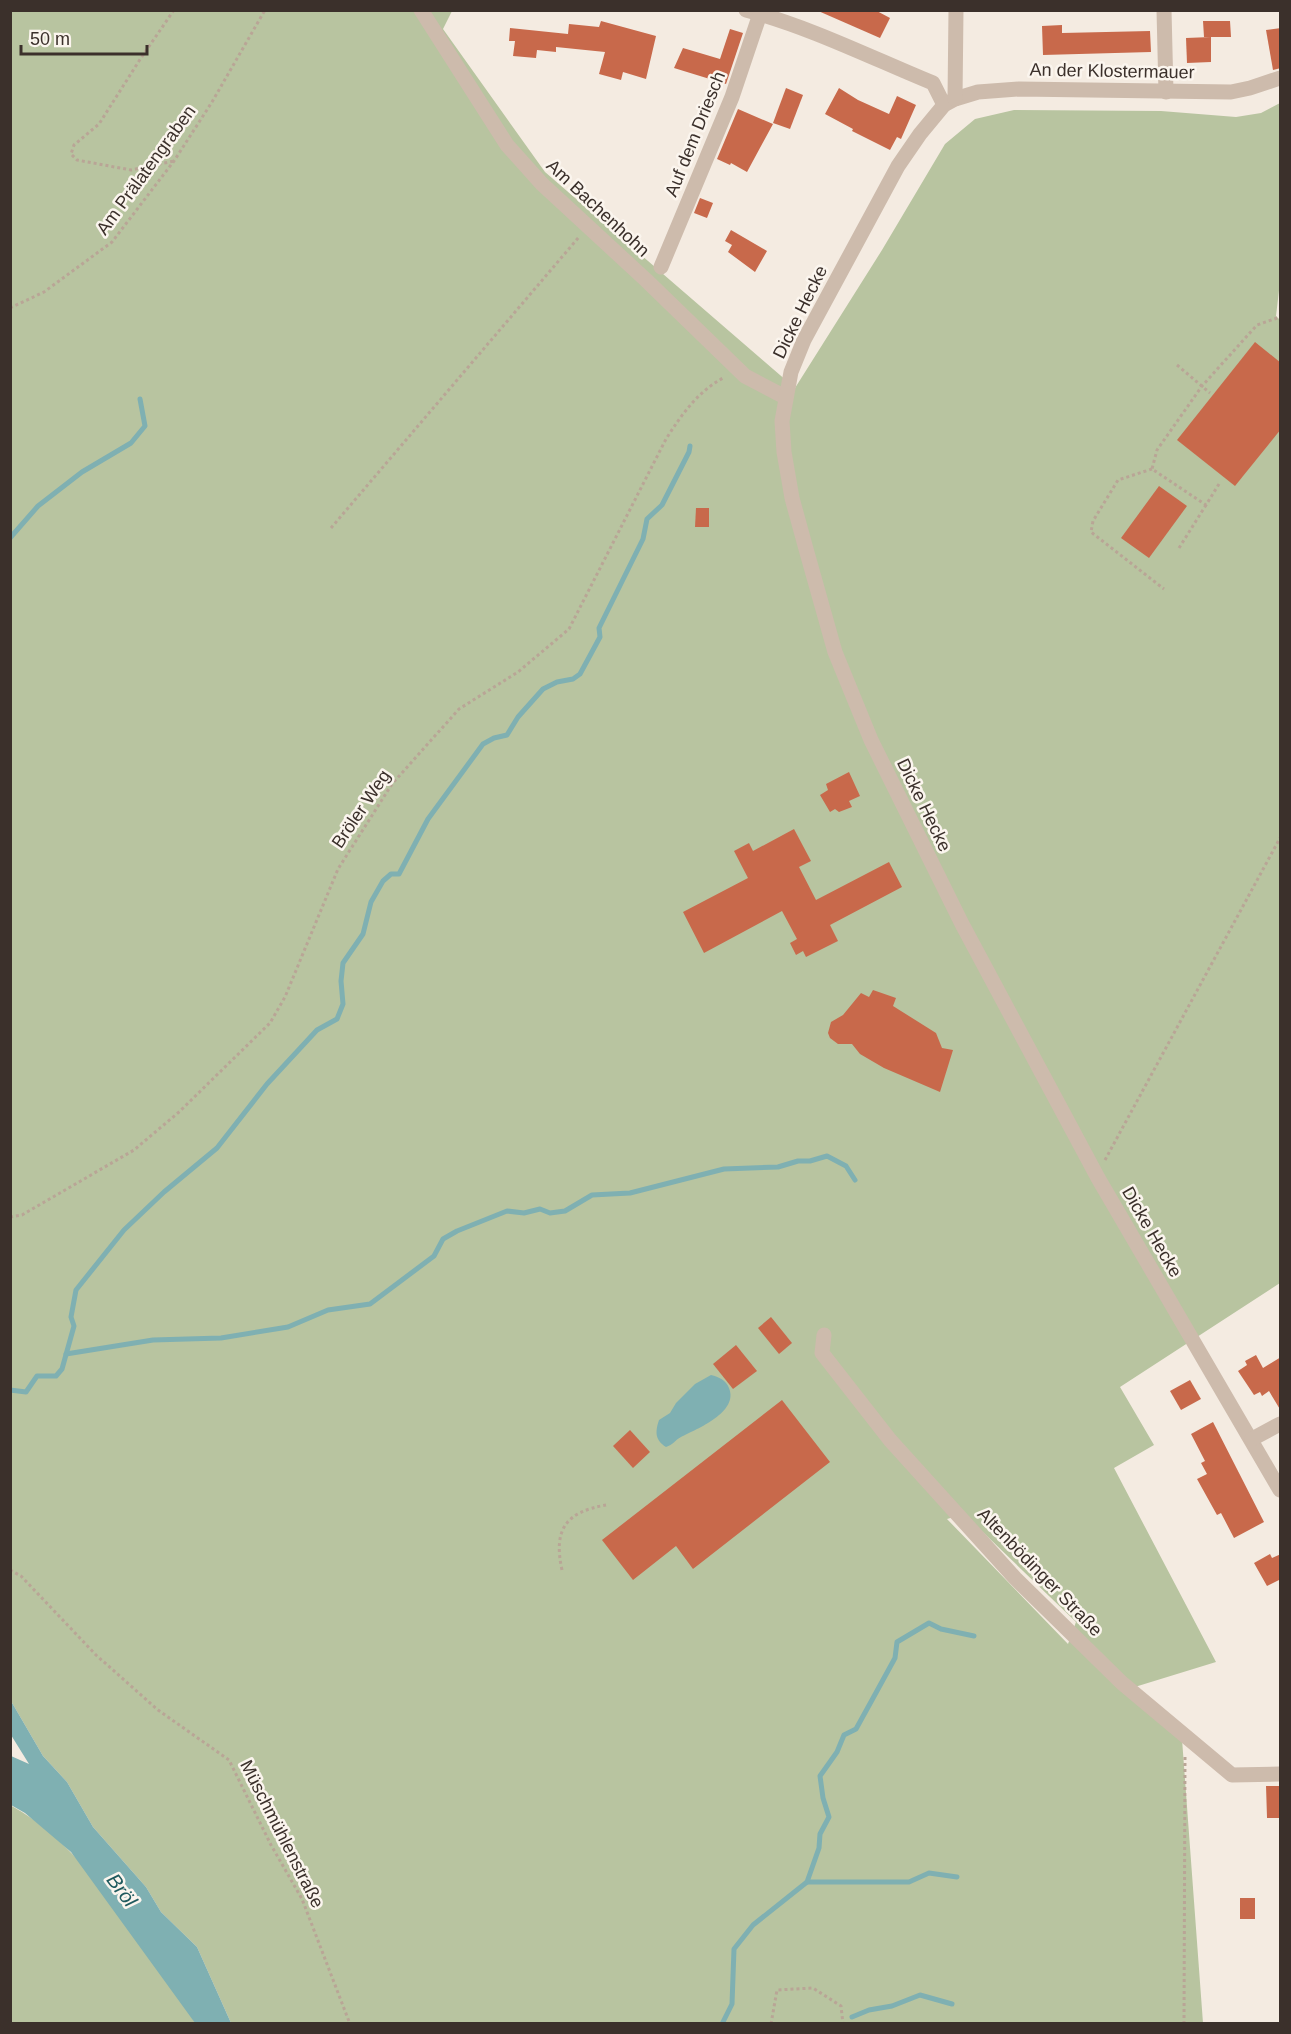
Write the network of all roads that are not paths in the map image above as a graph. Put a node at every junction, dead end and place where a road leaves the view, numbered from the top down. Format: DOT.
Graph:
graph roads {
  1 [pos="421,10"];
  2 [pos="956,10"];
  3 [pos="1164,10"];
  4 [pos="753,12"];
  5 [pos="1281,78"];
  6 [pos="1166,92"];
  7 [pos="949,102"];
  8 [pos="661,267"];
  9 [pos="785,397"];
  10 [pos="824,1335"];
  11 [pos="1281,1424"];
  12 [pos="1252,1439"];
  13 [pos="1281,1490"];
  14 [pos="1281,1774"];
  1 -- 9 [label="street, Am Bachenhohn"];
  2 -- 7 [label="street"];
  3 -- 6 [label="street"];
  4 -- 7 [label="street, Auf dem Driesch"];
  4 -- 8 [label="street, Auf dem Driesch"];
  5 -- 6 [label="street, An der Klostermauer"];
  6 -- 7 [label="street, An der Klostermauer"];
  7 -- 9 [label="street, Dicke Hecke"];
  9 -- 12 [label="street, Dicke Hecke"];
  10 -- 14 [label="street, Altenbödinger Straße"];
  11 -- 12 [label="street"];
  12 -- 13 [label="street, Dicke Hecke"];
}
